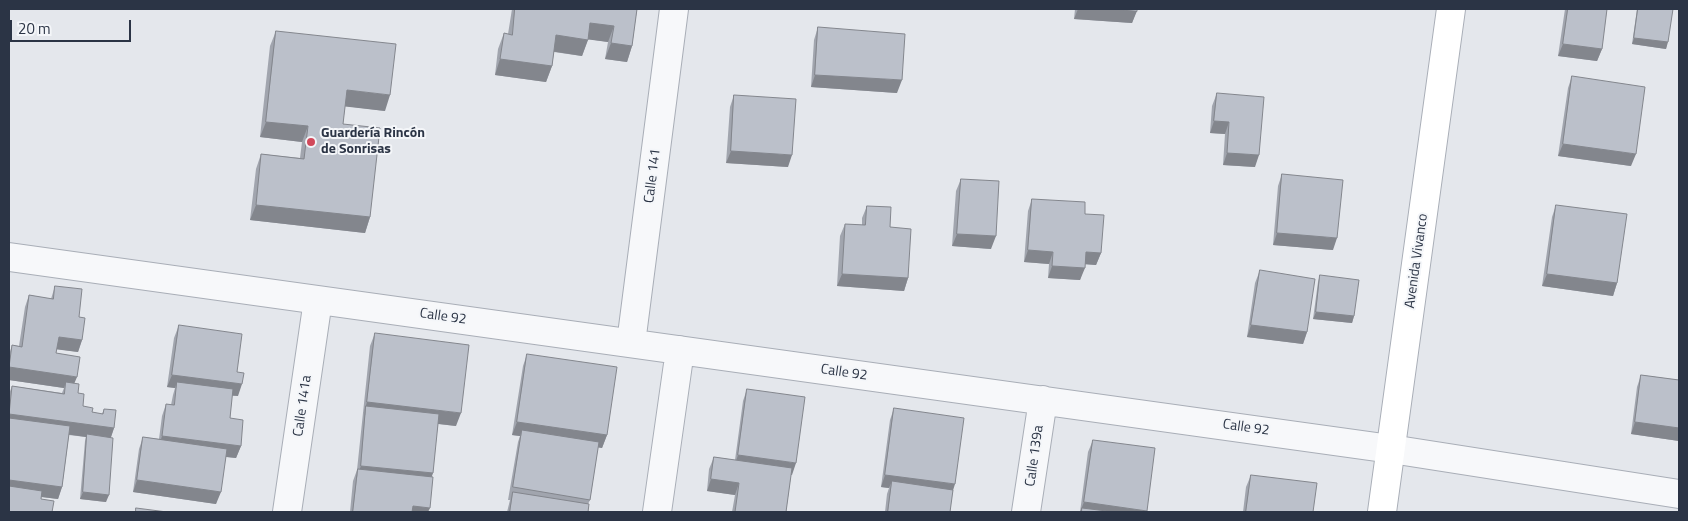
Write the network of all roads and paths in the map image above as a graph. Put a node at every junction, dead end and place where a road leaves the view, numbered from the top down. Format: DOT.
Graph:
graph roads {
  1 [pos="674,9"];
  2 [pos="1451,9"];
  3 [pos="9,257"];
  4 [pos="318,300"];
  5 [pos="632,343"];
  6 [pos="680,350"];
  7 [pos="1043,400"];
  8 [pos="1391,449"];
  9 [pos="1679,494"];
  10 [pos="287,512"];
  11 [pos="657,512"];
  12 [pos="1026,512"];
  13 [pos="1382,512"];
  1 -- 5 [label="street, Calle 141"];
  2 -- 8 [label="main road, Avenida Vivanco"];
  3 -- 4 [label="street, Calle 92"];
  4 -- 5 [label="street, Calle 92"];
  4 -- 10 [label="street, Calle 141a"];
  5 -- 6 [label="street, Calle 92"];
  6 -- 7 [label="street, Calle 92"];
  6 -- 11 [label="street"];
  7 -- 8 [label="street, Calle 92"];
  7 -- 12 [label="street, Calle 139a"];
  8 -- 9 [label="street, Calle 92"];
  8 -- 13 [label="main road, Avenida Vivanco"];
}
